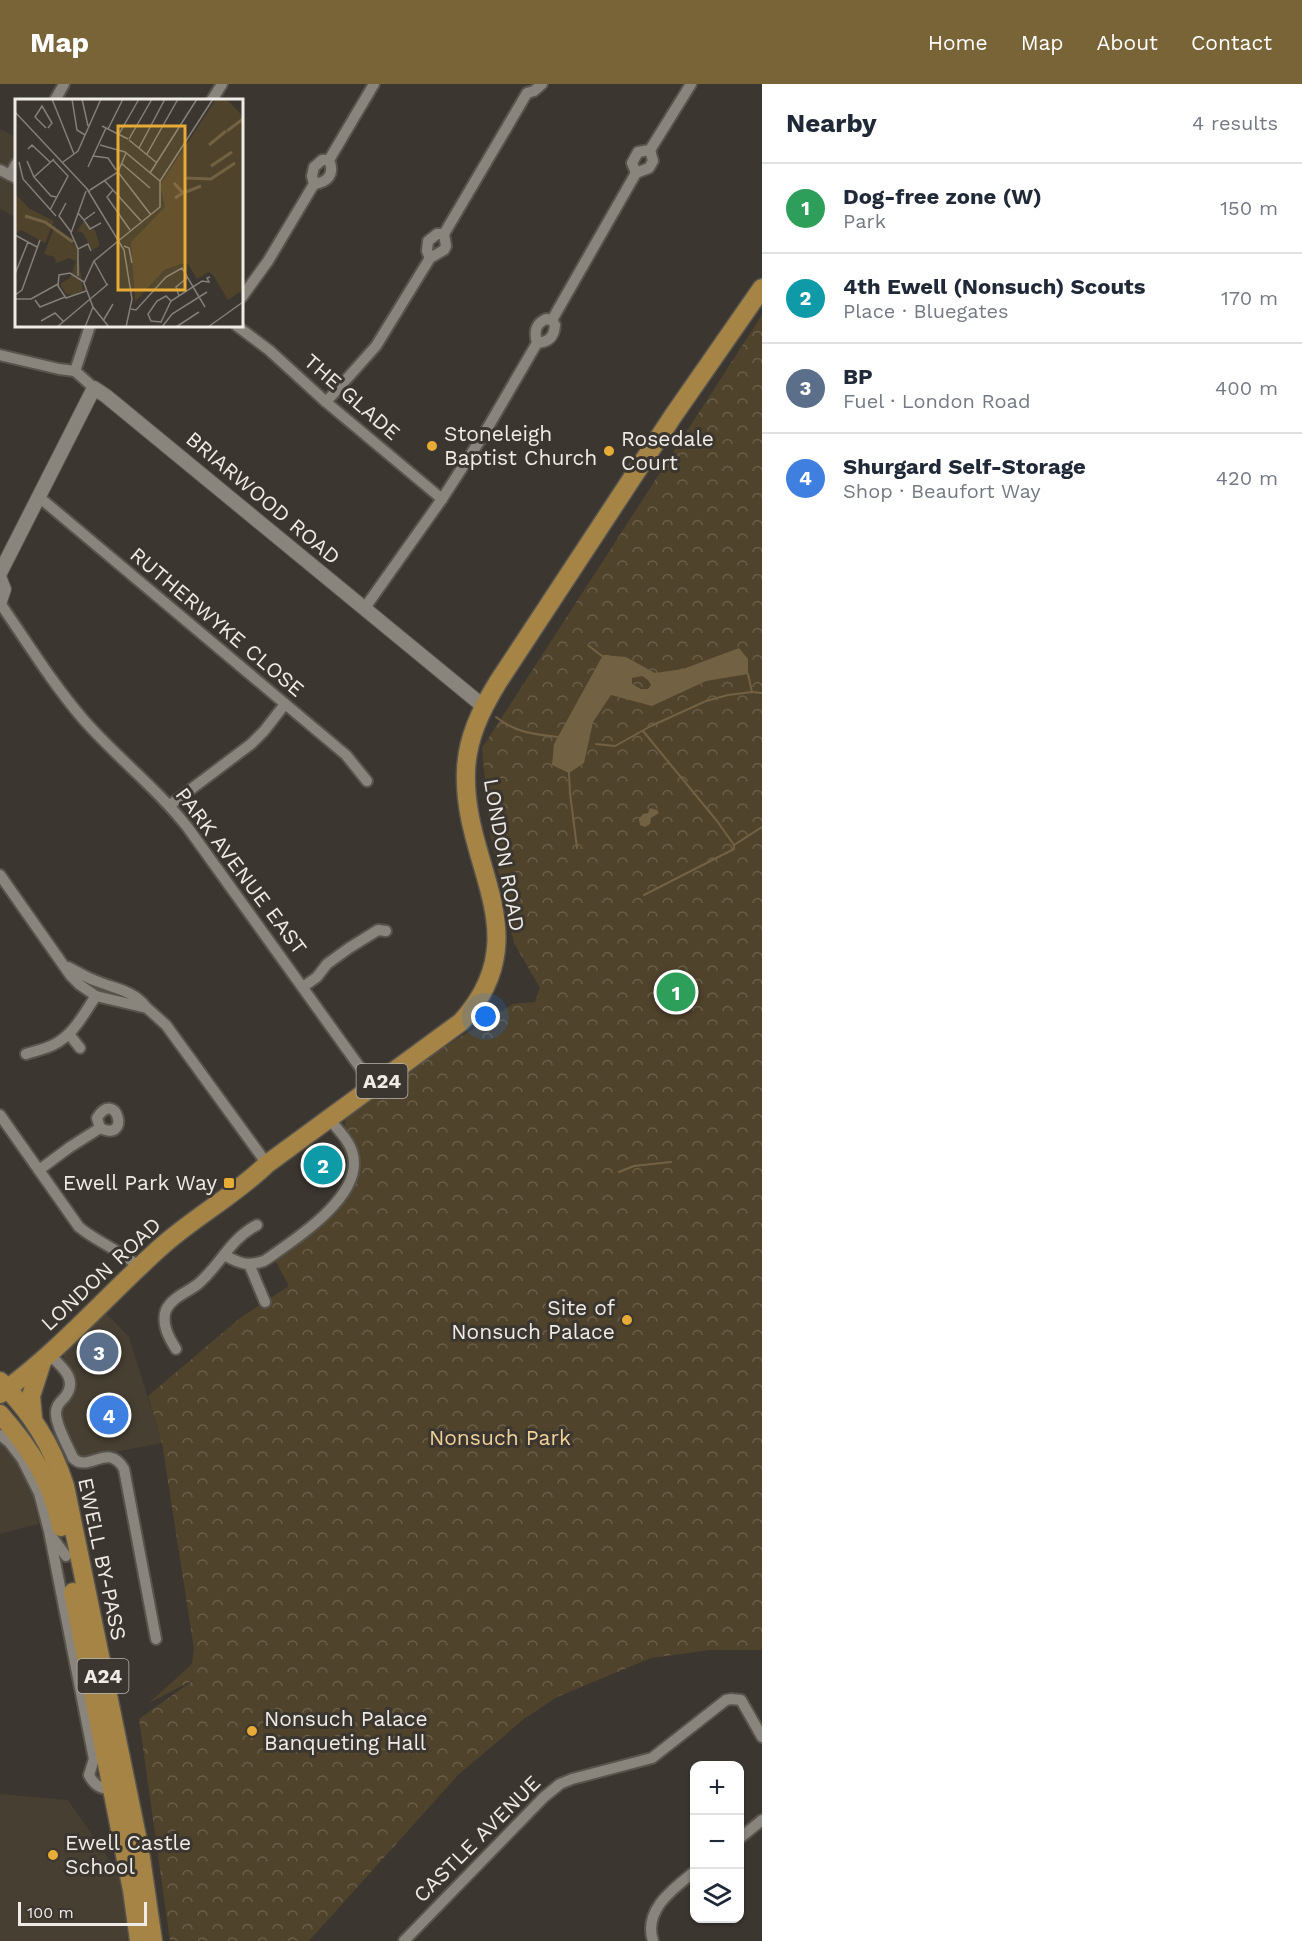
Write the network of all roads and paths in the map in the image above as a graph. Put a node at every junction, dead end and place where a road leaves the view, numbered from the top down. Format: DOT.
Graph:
graph roads {
  1 [pos="64,84"];
  2 [pos="222,84"];
  3 [pos="374,84"];
  4 [pos="542,84"];
  5 [pos="691,84"];
  6 [pos="525,88"];
  7 [pos="56,99"];
  8 [pos="213,99"];
  9 [pos="329,160"];
  10 [pos="314,184"];
  11 [pos="444,234"];
  12 [pos="430,258"];
  13 [pos="762,288"];
  14 [pos="243,296"];
  15 [pos="552,320"];
  16 [pos="90,327"];
  17 [pos="239,327"];
  18 [pos="537,343"];
  19 [pos="0,355"];
  20 [pos="75,370"];
  21 [pos="94,388"];
  22 [pos="326,402"];
  23 [pos="39,497"];
  24 [pos="442,500"];
  25 [pos="0,573"];
  26 [pos="0,579"];
  27 [pos="0,602"];
  28 [pos="364,609"];
  29 [pos="285,704"];
  30 [pos="483,706"];
  31 [pos="367,781"];
  32 [pos="170,805"];
  33 [pos="0,875"];
  34 [pos="386,931"];
  35 [pos="62,964"];
  36 [pos="303,987"];
  37 [pos="96,996"];
  38 [pos="147,1008"];
  39 [pos="69,1034"];
  40 [pos="80,1048"];
  41 [pos="26,1054"];
  42 [pos="374,1087"];
  43 [pos="0,1115"];
  44 [pos="330,1120"];
  45 [pos="100,1128"];
  46 [pos="267,1164"];
  47 [pos="39,1170"];
  48 [pos="257,1225"];
  49 [pos="224,1255"];
  50 [pos="249,1264"];
  51 [pos="139,1268"];
  52 [pos="266,1302"];
  53 [pos="176,1349"];
  54 [pos="45,1357"];
  55 [pos="2,1388"];
  56 [pos="0,1414"];
  57 [pos="33,1418"];
  58 [pos="0,1435"];
  59 [pos="44,1474"];
  60 [pos="49,1530"];
  61 [pos="66,1556"];
  62 [pos="156,1639"];
  63 [pos="762,1737"];
  64 [pos="112,1789"];
  65 [pos="762,1820"];
  66 [pos="744,1835"];
  67 [pos="690,1875"];
  68 [pos="139,1941"];
  69 [pos="153,1941"];
  70 [pos="404,1941"];
  71 [pos="653,1941"];
  1 -- 7 [label="street"];
  2 -- 8 [label="street"];
  3 -- 9 [label="street"];
  4 -- 6 [label="street"];
  5 -- 15 [label="street"];
  6 -- 11 [label="street"];
  9 -- 10 [label="street"];
  9 -- 10 [label="street"];
  10 -- 14 [label="street"];
  11 -- 12 [label="street"];
  11 -- 12 [label="street"];
  12 -- 22 [label="street"];
  13 -- 30 [label="highway, LONDON ROAD / A24"];
  15 -- 18 [label="street"];
  15 -- 18 [label="street"];
  16 -- 20 [label="street"];
  17 -- 22 [label="street, THE GLADE"];
  18 -- 24 [label="street"];
  19 -- 20 [label="street"];
  20 -- 21 [label="street, BRIARWOOD ROAD"];
  21 -- 23 [label="street"];
  21 -- 28 [label="street, BRIARWOOD ROAD"];
  22 -- 24 [label="street, THE GLADE"];
  23 -- 25 [label="street"];
  23 -- 29 [label="street, RUTHERWYKE CLOSE"];
  24 -- 28 [label="street"];
  26 -- 27 [label="street"];
  27 -- 32 [label="street, PARK AVENUE EAST"];
  28 -- 30 [label="street, BRIARWOOD ROAD"];
  29 -- 31 [label="street, RUTHERWYKE CLOSE"];
  29 -- 32 [label="street"];
  30 -- 42 [label="highway, LONDON ROAD / A24"];
  32 -- 36 [label="street, PARK AVENUE EAST"];
  33 -- 35 [label="street"];
  34 -- 36 [label="street"];
  35 -- 37 [label="street"];
  35 -- 38 [label="street"];
  36 -- 42 [label="street, PARK AVENUE EAST"];
  37 -- 38 [label="street"];
  37 -- 39 [label="street"];
  38 -- 46 [label="street"];
  39 -- 40 [label="street"];
  39 -- 41 [label="street"];
  42 -- 44 [label="highway, LONDON ROAD / A24"];
  43 -- 47 [label="street"];
  44 -- 46 [label="highway, LONDON ROAD / A24"];
  44 -- 50 [label="street"];
  45 -- 47 [label="street"];
  46 -- 51 [label="highway, LONDON ROAD / A24"];
  47 -- 51 [label="street"];
  48 -- 49 [label="street"];
  49 -- 50 [label="street"];
  49 -- 53 [label="street"];
  50 -- 52 [label="street"];
  51 -- 54 [label="highway, LONDON ROAD / A24"];
  54 -- 55 [label="highway, LONDON ROAD / A24"];
  54 -- 57 [label="highway"];
  54 -- 62 [label="street"];
  55 -- 57 [label="highway, EWELL BY-PASS / A24"];
  55 -- 59 [label="highway"];
  56 -- 59 [label="highway, EWELL BY-PASS / A24"];
  57 -- 69 [label="highway, EWELL BY-PASS / A24"];
  58 -- 60 [label="street"];
  59 -- 61 [label="highway, EWELL BY-PASS / A24"];
  60 -- 61 [label="street"];
  60 -- 64 [label="street"];
  61 -- 64 [label="highway, EWELL BY-PASS / A24"];
  63 -- 70 [label="street, CASTLE AVENUE"];
  64 -- 68 [label="highway, EWELL BY-PASS / A24"];
  65 -- 66 [label="street"];
  67 -- 71 [label="street"];
}
